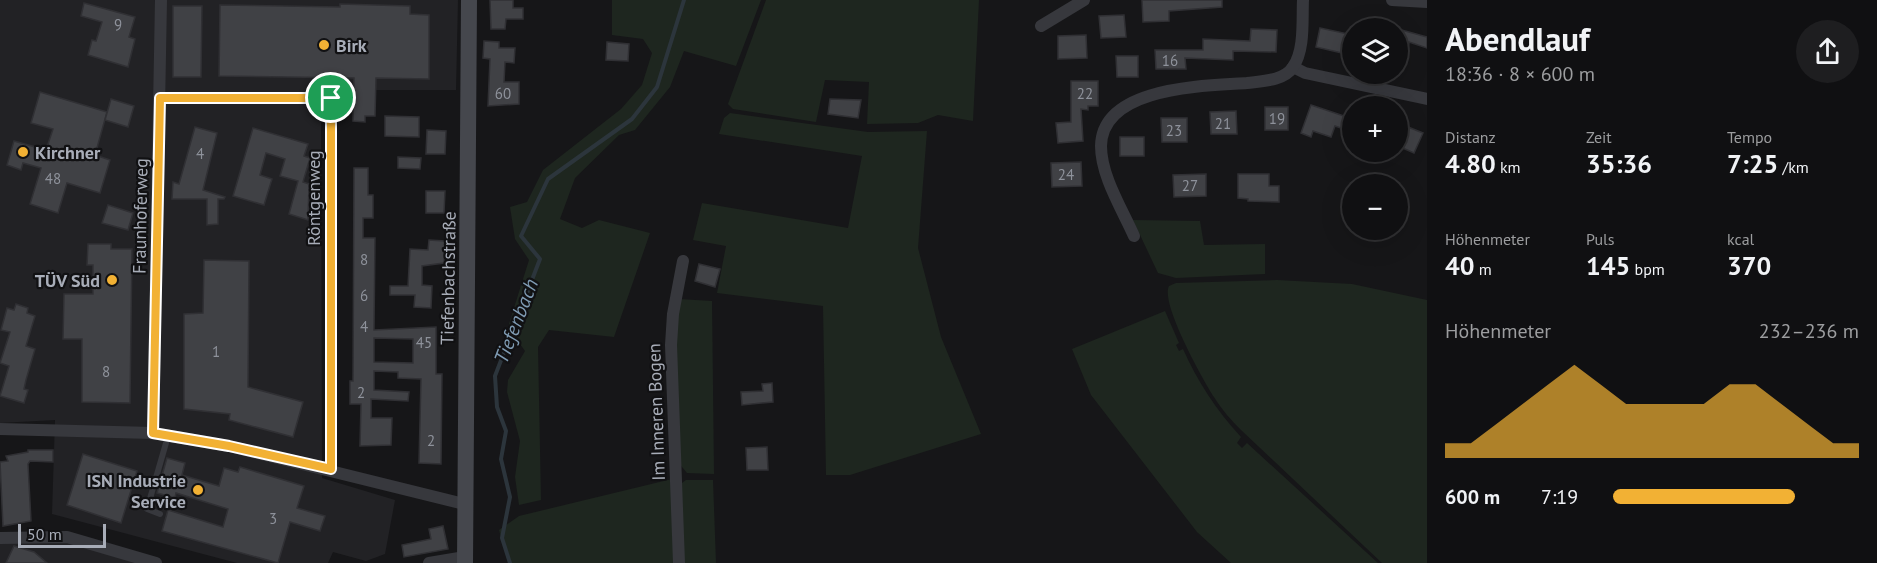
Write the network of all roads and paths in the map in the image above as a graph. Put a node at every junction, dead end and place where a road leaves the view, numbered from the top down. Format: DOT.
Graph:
graph roads {
  1 [pos="161,0"];
  2 [pos="469,0"];
  3 [pos="1084,0"];
  4 [pos="1303,0"];
  5 [pos="1392,0"];
  6 [pos="1427,3"];
  7 [pos="1041,26"];
  8 [pos="1293,67"];
  9 [pos="160,98"];
  10 [pos="1427,99"];
  11 [pos="1134,236"];
  12 [pos="683,261"];
  13 [pos="0,429"];
  14 [pos="153,433"];
  15 [pos="168,435"];
  16 [pos="331,469"];
  17 [pos="464,504"];
  18 [pos="160,514"];
  19 [pos="0,538"];
  20 [pos="465,560"];
  21 [pos="156,563"];
  22 [pos="429,563"];
  23 [pos="679,563"];
  1 -- 9 [label="street, Fraunhoferweg"];
  2 -- 17 [label="street, Tiefenbachstraße"];
  3 -- 7 [label="street"];
  4 -- 8 [label="street"];
  5 -- 6 [label="street"];
  8 -- 10 [label="street"];
  8 -- 11 [label="street"];
  9 -- 14 [label="street, Fraunhoferweg"];
  9 -- 16 [label="street, Röntgenweg"];
  12 -- 23 [label="street, Im Inneren Bogen"];
  13 -- 14 [label="street"];
  14 -- 15 [label="street"];
  15 -- 16 [label="street"];
  15 -- 18 [label="lane"];
  16 -- 17 [label="street"];
  17 -- 20 [label="street, Tiefenbachstraße"];
  19 -- 21 [label="street"];
  20 -- 22 [label="street, Tiefenbachstraße"];
}
